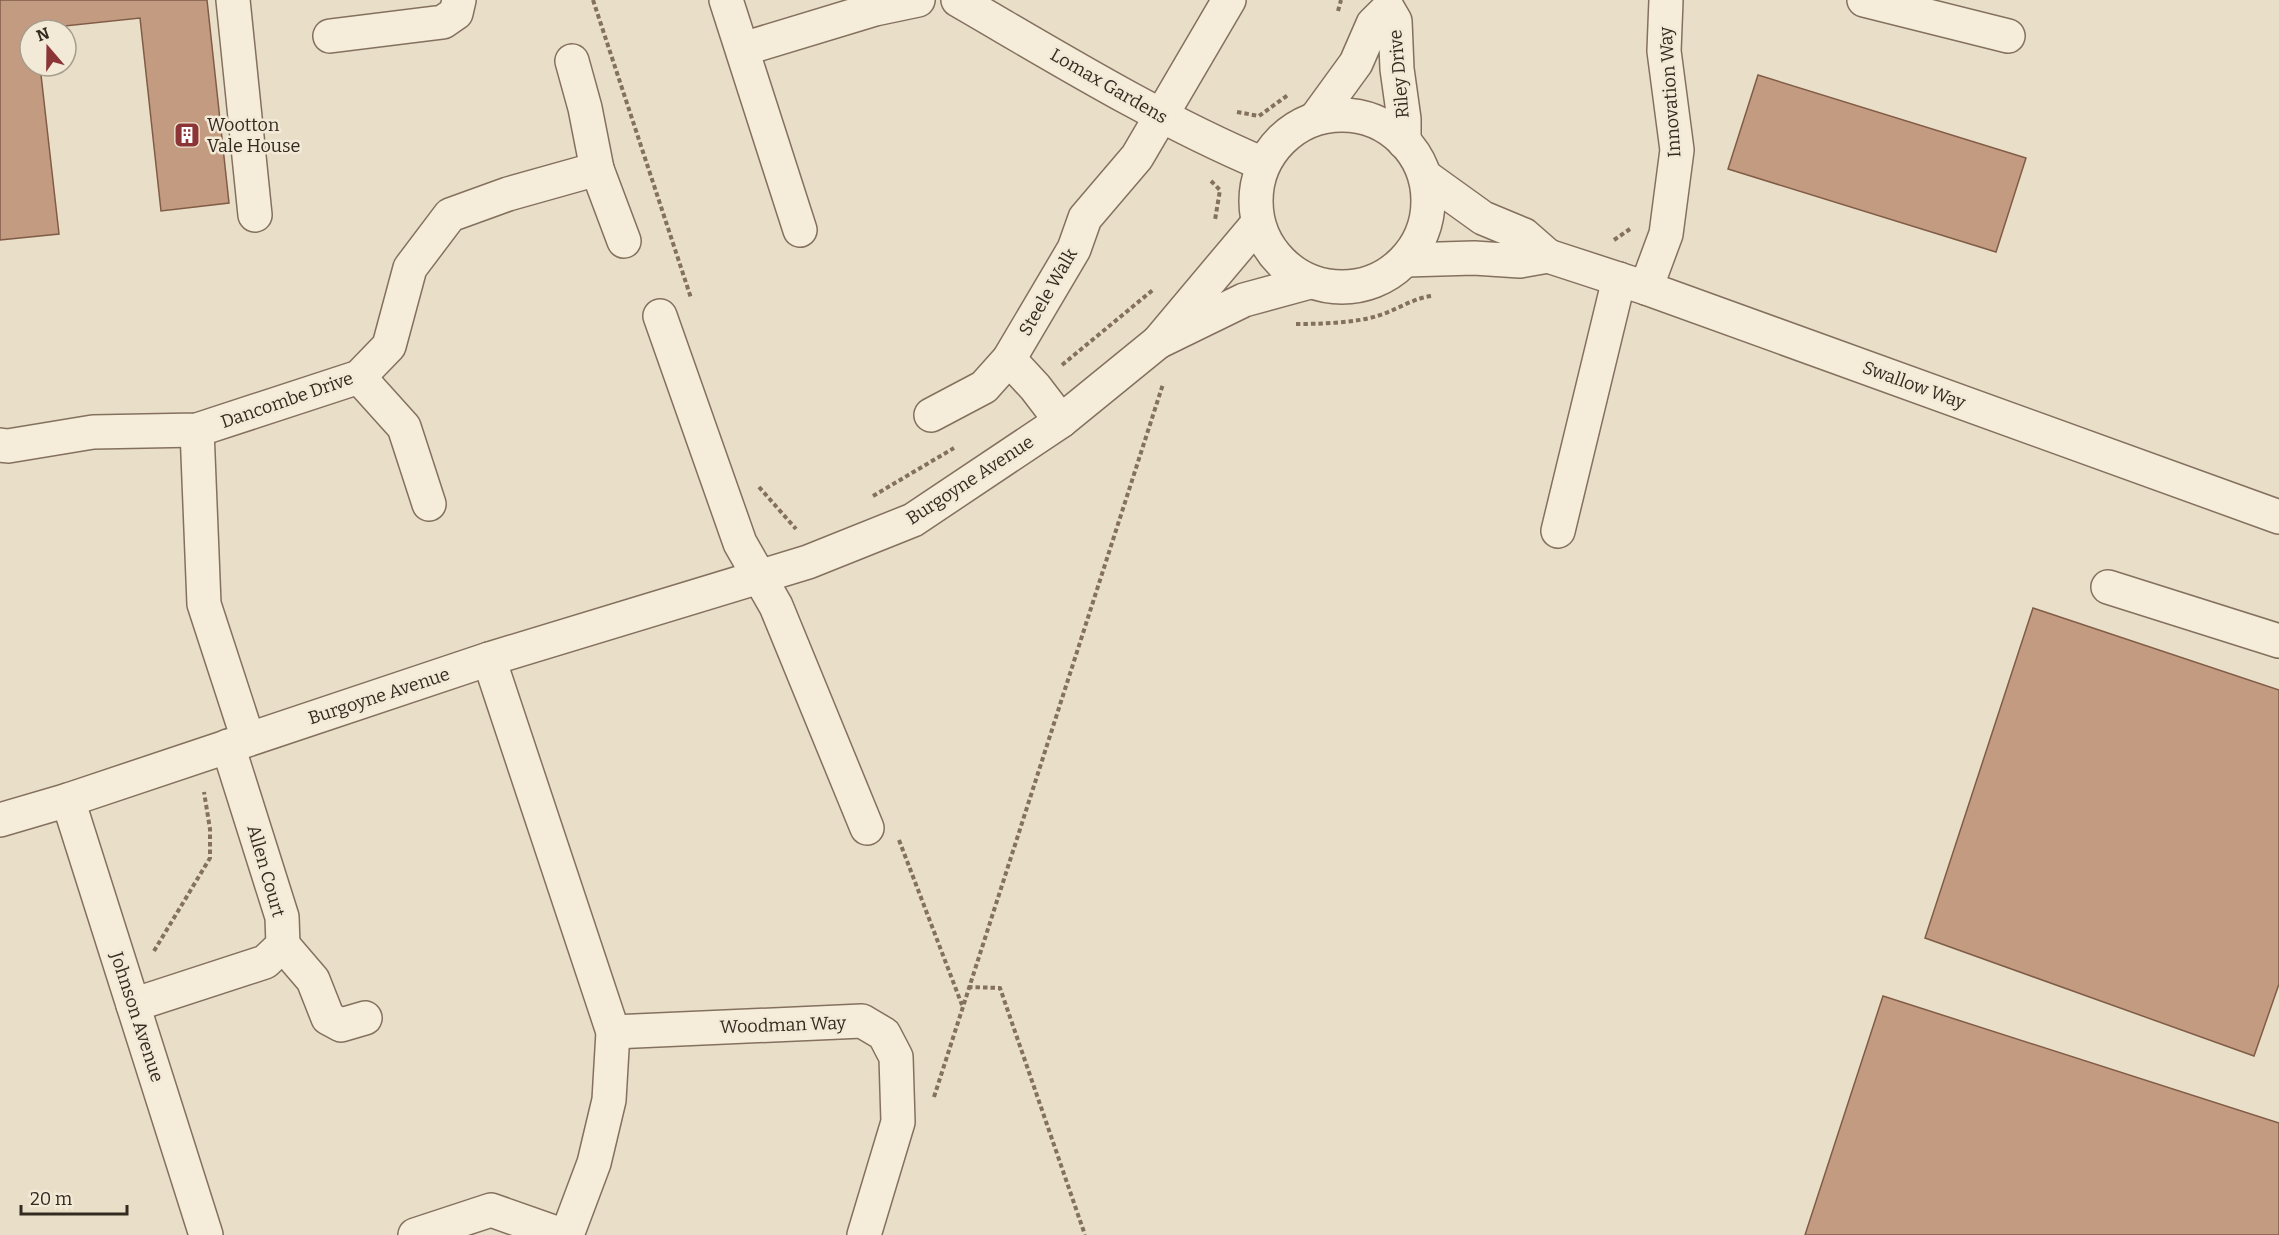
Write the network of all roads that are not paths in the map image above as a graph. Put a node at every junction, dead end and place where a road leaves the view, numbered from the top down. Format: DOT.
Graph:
graph roads {
  1 [pos="233,0"];
  2 [pos="459,0"];
  3 [pos="726,0"];
  4 [pos="918,0"];
  5 [pos="958,0"];
  6 [pos="1229,0"];
  7 [pos="1666,0"];
  8 [pos="1864,0"];
  9 [pos="1388,5"];
  10 [pos="330,36"];
  11 [pos="2008,36"];
  12 [pos="743,49"];
  13 [pos="572,61"];
  14 [pos="1160,116"];
  15 [pos="1316,118"];
  16 [pos="1404,142"];
  17 [pos="1263,164"];
  18 [pos="597,169"];
  19 [pos="1426,177"];
  20 [pos="255,215"];
  21 [pos="1258,223"];
  22 [pos="800,230"];
  23 [pos="624,241"];
  24 [pos="1548,256"];
  25 [pos="1406,260"];
  26 [pos="1310,282"];
  27 [pos="1633,284"];
  28 [pos="660,316"];
  29 [pos="1158,342"];
  30 [pos="1009,359"];
  31 [pos="359,377"];
  32 [pos="931,415"];
  33 [pos="1061,421"];
  34 [pos="197,430"];
  35 [pos="0,445"];
  36 [pos="429,504"];
  37 [pos="2279,517"];
  38 [pos="1558,531"];
  39 [pos="759,576"];
  40 [pos="2108,587"];
  41 [pos="2279,641"];
  42 [pos="489,659"];
  43 [pos="238,742"];
  44 [pos="68,800"];
  45 [pos="0,820"];
  46 [pos="881,829"];
  47 [pos="283,945"];
  48 [pos="134,1005"];
  49 [pos="365,1018"];
  50 [pos="613,1032"];
  51 [pos="206,1235"];
  52 [pos="415,1235"];
  53 [pos="562,1235"];
  54 [pos="567,1235"];
  55 [pos="864,1235"];
  1 -- 20 [label="street"];
  2 -- 10 [label="street"];
  3 -- 12 [label="street"];
  4 -- 12 [label="street"];
  5 -- 14 [label="street, Lomax Gardens"];
  6 -- 14 [label="street, Steele Walk"];
  7 -- 27 [label="street, Innovation Way"];
  8 -- 11 [label="street"];
  9 -- 15 [label="street, Riley Drive"];
  9 -- 16 [label="street, Riley Drive"];
  12 -- 22 [label="street"];
  13 -- 18 [label="street"];
  14 -- 17 [label="street, Lomax Gardens"];
  14 -- 30 [label="street, Steele Walk"];
  15 -- 16 [label="street"];
  15 -- 17 [label="street"];
  16 -- 19 [label="street"];
  17 -- 21 [label="street"];
  18 -- 23 [label="street"];
  18 -- 31 [label="street, Dancombe Drive"];
  19 -- 24 [label="street, Swallow Way"];
  19 -- 25 [label="street"];
  21 -- 26 [label="street"];
  21 -- 29 [label="street, Burgoyne Avenue"];
  24 -- 25 [label="street, Swallow Way"];
  24 -- 27 [label="street, Swallow Way"];
  25 -- 26 [label="street"];
  26 -- 29 [label="street, Burgoyne Avenue"];
  27 -- 37 [label="street, Swallow Way"];
  27 -- 38 [label="street, Innovation Way"];
  28 -- 39 [label="street"];
  29 -- 33 [label="street, Burgoyne Avenue"];
  30 -- 32 [label="street, Steele Walk"];
  30 -- 33 [label="street"];
  31 -- 34 [label="street, Dancombe Drive"];
  31 -- 36 [label="street"];
  33 -- 39 [label="street, Burgoyne Avenue"];
  34 -- 35 [label="street, Dancombe Drive"];
  34 -- 43 [label="street, Dancombe Drive"];
  39 -- 42 [label="street, Burgoyne Avenue"];
  39 -- 46 [label="street"];
  40 -- 41 [label="street"];
  42 -- 43 [label="street, Burgoyne Avenue"];
  42 -- 50 [label="street"];
  43 -- 44 [label="street, Burgoyne Avenue"];
  43 -- 47 [label="street, Allen Court"];
  44 -- 45 [label="street, Burgoyne Avenue"];
  44 -- 48 [label="street, Johnson Avenue"];
  47 -- 48 [label="street"];
  47 -- 49 [label="street"];
  48 -- 51 [label="street, Johnson Avenue"];
  50 -- 54 [label="street"];
  50 -- 55 [label="street, Woodman Way"];
  52 -- 53 [label="street"];
}
